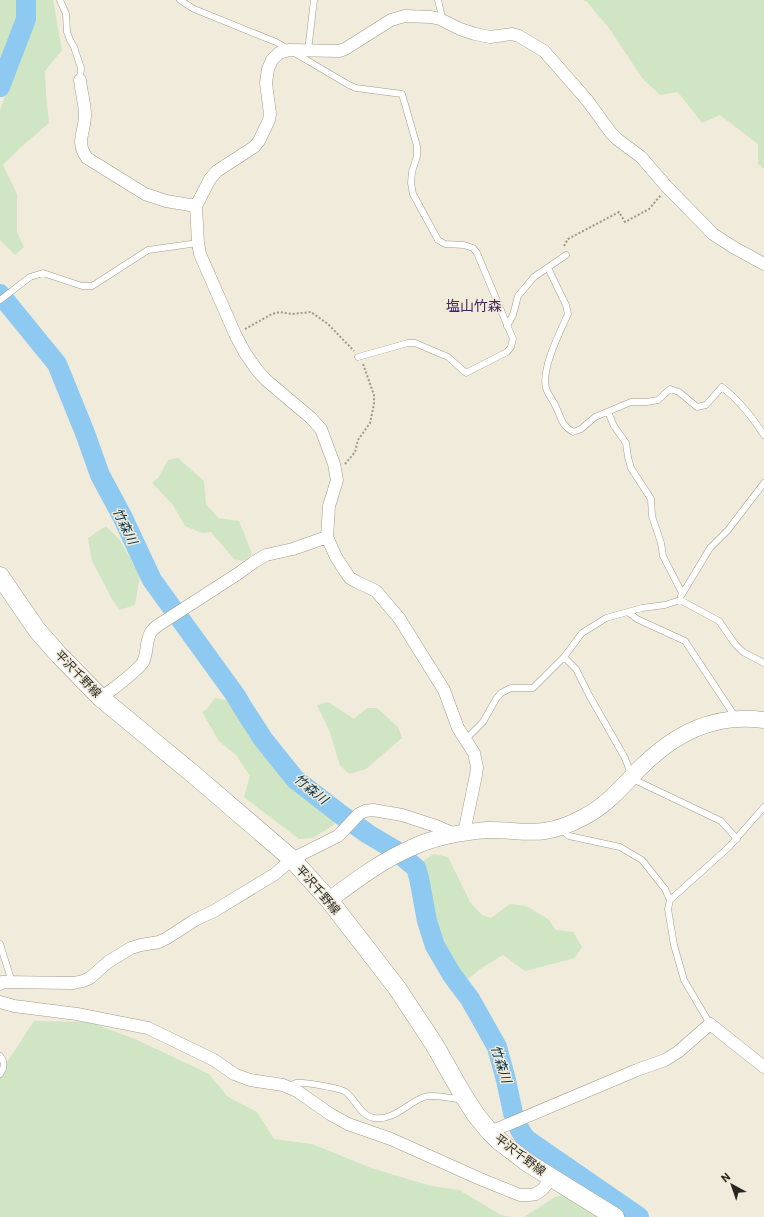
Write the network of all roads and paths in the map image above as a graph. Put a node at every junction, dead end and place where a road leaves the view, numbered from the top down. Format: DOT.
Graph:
graph roads {
  1 [pos="60,0"];
  2 [pos="180,0"];
  3 [pos="314,0"];
  4 [pos="438,0"];
  5 [pos="443,21"];
  6 [pos="289,50"];
  7 [pos="308,51"];
  8 [pos="80,80"];
  9 [pos="667,187"];
  10 [pos="196,206"];
  11 [pos="198,243"];
  12 [pos="566,255"];
  13 [pos="764,264"];
  14 [pos="548,268"];
  15 [pos="0,300"];
  16 [pos="507,326"];
  17 [pos="235,334"];
  18 [pos="358,357"];
  19 [pos="608,412"];
  20 [pos="764,435"];
  21 [pos="336,473"];
  22 [pos="764,483"];
  23 [pos="327,537"];
  24 [pos="0,576"];
  25 [pos="681,596"];
  26 [pos="628,612"];
  27 [pos="564,656"];
  28 [pos="764,662"];
  29 [pos="101,698"];
  30 [pos="737,720"];
  31 [pos="764,720"];
  32 [pos="465,740"];
  33 [pos="632,777"];
  34 [pos="764,807"];
  35 [pos="558,827"];
  36 [pos="460,834"];
  37 [pos="737,838"];
  38 [pos="292,859"];
  39 [pos="329,900"];
  40 [pos="670,900"];
  41 [pos="0,944"];
  42 [pos="6,983"];
  43 [pos="0,1002"];
  44 [pos="710,1024"];
  45 [pos="0,1056"];
  46 [pos="764,1067"];
  47 [pos="0,1074"];
  48 [pos="286,1087"];
  49 [pos="463,1095"];
  50 [pos="490,1132"];
  51 [pos="551,1178"];
  52 [pos="615,1217"];
  1 -- 8 [label="lane"];
  2 -- 6 [label="lane"];
  3 -- 7 [label="lane"];
  4 -- 5 [label="lane"];
  5 -- 7 [label="street"];
  5 -- 9 [label="street"];
  6 -- 7 [label="street"];
  6 -- 10 [label="street"];
  6 -- 16 [label="lane"];
  8 -- 10 [label="street"];
  9 -- 12 [label="path"];
  9 -- 13 [label="street"];
  10 -- 11 [label="street"];
  11 -- 15 [label="lane"];
  11 -- 17 [label="street"];
  12 -- 14 [label="lane"];
  14 -- 16 [label="lane"];
  14 -- 19 [label="lane"];
  16 -- 18 [label="lane"];
  17 -- 18 [label="path"];
  17 -- 21 [label="street"];
  18 -- 21 [label="path"];
  19 -- 20 [label="lane"];
  19 -- 25 [label="lane"];
  21 -- 23 [label="street"];
  22 -- 25 [label="lane"];
  23 -- 29 [label="street"];
  23 -- 32 [label="street"];
  24 -- 29 [label="main road, 平沢千野線"];
  25 -- 26 [label="lane"];
  25 -- 28 [label="lane"];
  26 -- 27 [label="lane"];
  26 -- 30 [label="lane"];
  27 -- 32 [label="lane"];
  27 -- 33 [label="lane"];
  29 -- 38 [label="main road, 平沢千野線"];
  30 -- 31 [label="street"];
  30 -- 33 [label="street"];
  32 -- 36 [label="street"];
  33 -- 35 [label="street"];
  33 -- 37 [label="lane"];
  34 -- 37 [label="lane"];
  35 -- 36 [label="street"];
  35 -- 40 [label="lane"];
  36 -- 38 [label="street"];
  36 -- 39 [label="street"];
  37 -- 40 [label="lane"];
  38 -- 39 [label="main road, 平沢千野線"];
  38 -- 42 [label="street"];
  39 -- 49 [label="main road, 平沢千野線"];
  40 -- 44 [label="lane"];
  41 -- 42 [label="lane"];
  43 -- 48 [label="street"];
  44 -- 46 [label="street"];
  44 -- 50 [label="street"];
  45 -- 47 [label="lane"];
  48 -- 49 [label="lane"];
  48 -- 51 [label="street"];
  49 -- 50 [label="main road, 平沢千野線"];
  50 -- 51 [label="main road, 平沢千野線"];
  51 -- 52 [label="main road, 平沢千野線"];
}
